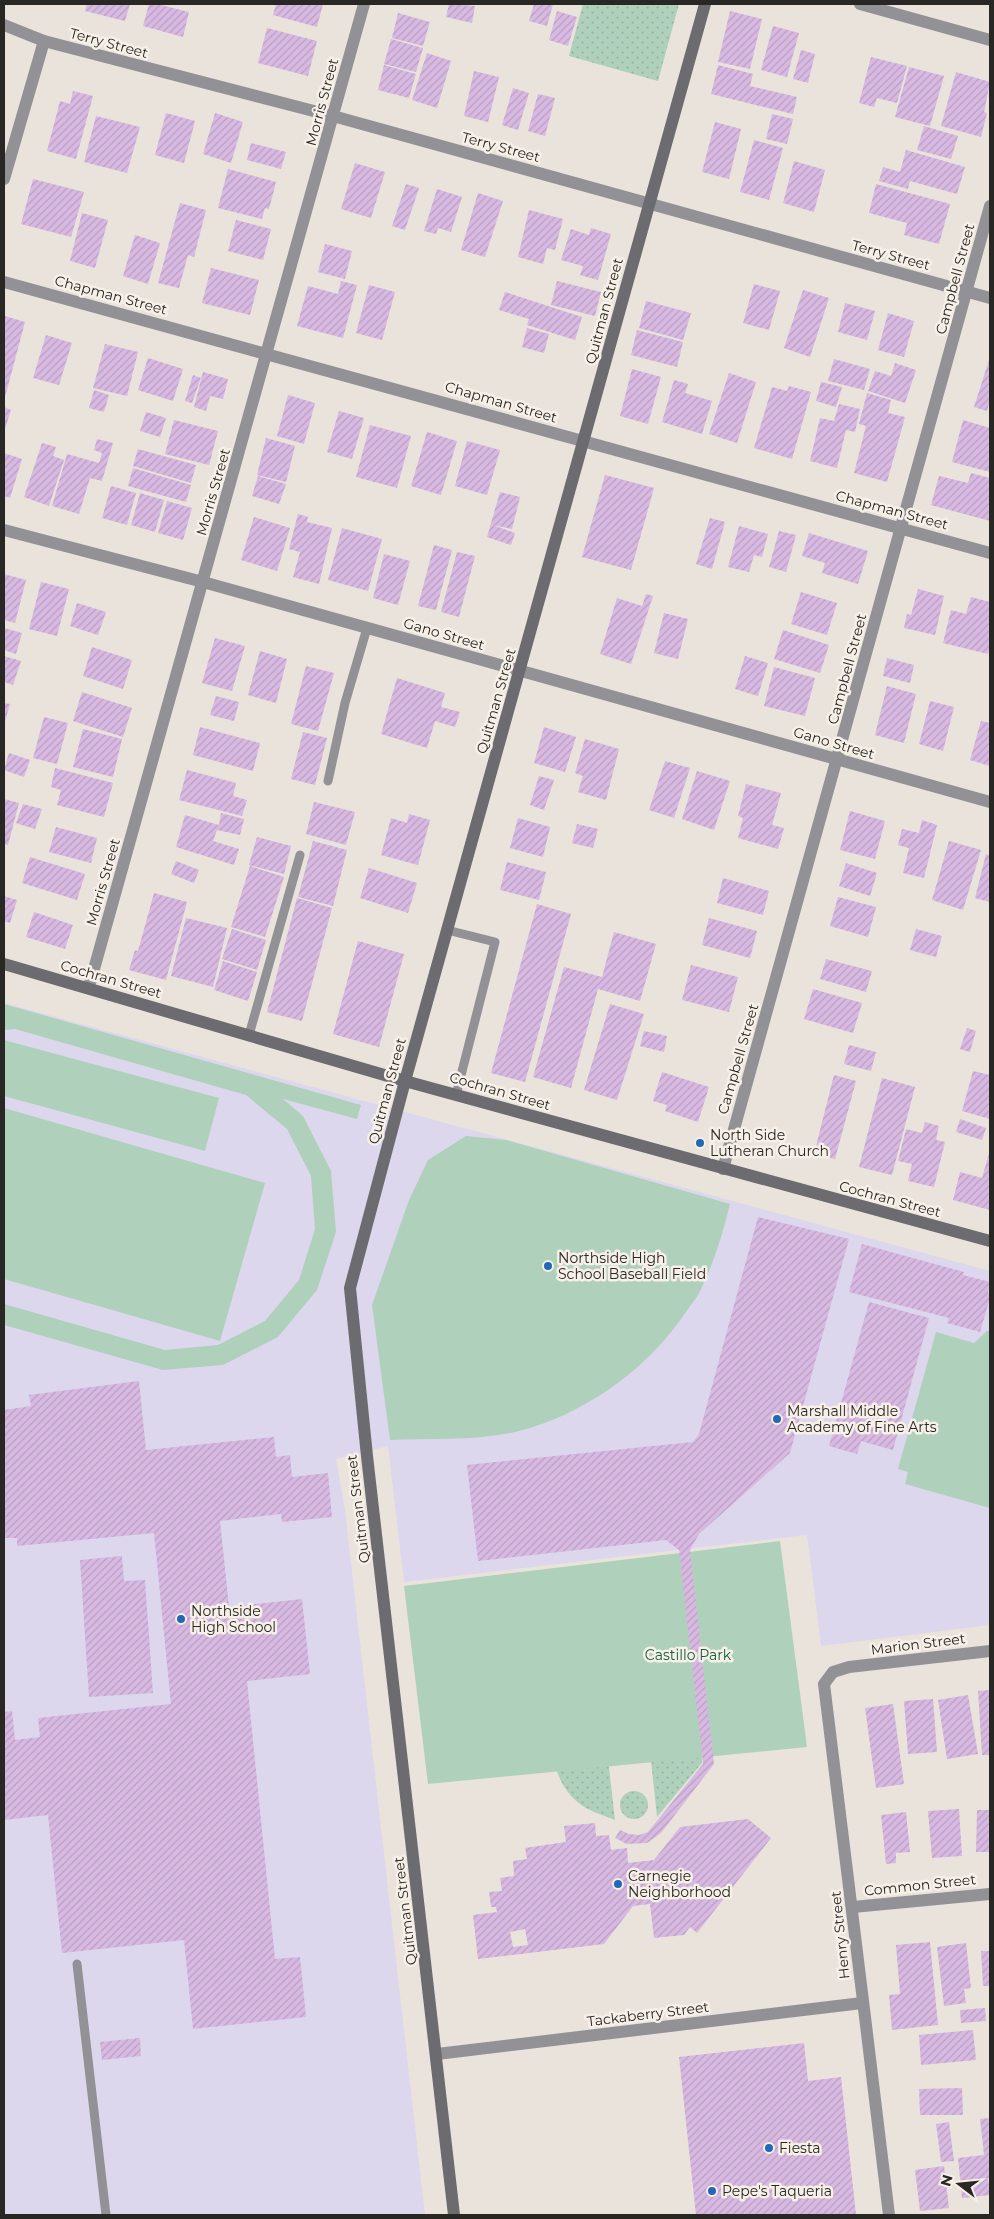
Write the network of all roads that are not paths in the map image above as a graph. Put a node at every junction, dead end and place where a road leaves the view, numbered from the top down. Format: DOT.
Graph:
graph roads {
  1 [pos="364,4"];
  2 [pos="705,4"];
  3 [pos="860,4"];
  4 [pos="4,25"];
  5 [pos="990,40"];
  6 [pos="44,41"];
  7 [pos="333,116"];
  8 [pos="4,179"];
  9 [pos="649,203"];
  10 [pos="990,206"];
  11 [pos="4,282"];
  12 [pos="967,292"];
  13 [pos="990,298"];
  14 [pos="268,353"];
  15 [pos="584,441"];
  16 [pos="901,528"];
  17 [pos="4,530"];
  18 [pos="990,553"];
  19 [pos="203,582"];
  20 [pos="367,628"];
  21 [pos="520,670"];
  22 [pos="838,760"];
  23 [pos="328,781"];
  24 [pos="990,802"];
  25 [pos="300,855"];
  26 [pos="448,930"];
  27 [pos="4,964"];
  28 [pos="90,987"];
  29 [pos="249,1035"];
  30 [pos="405,1081"];
  31 [pos="456,1095"];
  32 [pos="723,1169"];
  33 [pos="990,1241"];
  34 [pos="990,1651"];
  35 [pos="849,1667"];
  36 [pos="990,1894"];
  37 [pos="853,1907"];
  38 [pos="77,1964"];
  39 [pos="862,2003"];
  40 [pos="437,2054"];
  41 [pos="106,2215"];
  42 [pos="454,2215"];
  43 [pos="889,2215"];
  1 -- 7 [label="street, Morris Street"];
  2 -- 9 [label="main road, Quitman Street"];
  3 -- 5 [label="street"];
  4 -- 6 [label="street, Terry Street"];
  6 -- 7 [label="street, Terry Street"];
  6 -- 8 [label="street"];
  7 -- 9 [label="street, Terry Street"];
  7 -- 14 [label="street, Morris Street"];
  9 -- 12 [label="street, Terry Street"];
  9 -- 15 [label="main road, Quitman Street"];
  10 -- 12 [label="street, Campbell Street"];
  11 -- 14 [label="street, Chapman Street"];
  12 -- 13 [label="street, Terry Street"];
  12 -- 16 [label="street, Campbell Street"];
  14 -- 15 [label="street, Chapman Street"];
  14 -- 19 [label="street, Morris Street"];
  15 -- 16 [label="street, Chapman Street"];
  15 -- 21 [label="main road, Quitman Street"];
  16 -- 18 [label="street, Chapman Street"];
  16 -- 22 [label="street, Campbell Street"];
  17 -- 19 [label="street, Gano Street"];
  19 -- 20 [label="street, Gano Street"];
  19 -- 28 [label="street, Morris Street"];
  20 -- 21 [label="street, Gano Street"];
  20 -- 23 [label="lane"];
  21 -- 22 [label="street, Gano Street"];
  21 -- 26 [label="main road, Quitman Street"];
  22 -- 24 [label="street, Gano Street"];
  22 -- 32 [label="street, Campbell Street"];
  25 -- 29 [label="lane"];
  26 -- 30 [label="main road, Quitman Street"];
  26 -- 31 [label="lane"];
  27 -- 28 [label="main road, Cochran Street"];
  28 -- 29 [label="main road, Cochran Street"];
  29 -- 30 [label="main road, Cochran Street"];
  30 -- 31 [label="main road, Cochran Street"];
  30 -- 40 [label="main road, Quitman Street"];
  31 -- 32 [label="main road, Cochran Street"];
  32 -- 33 [label="main road, Cochran Street"];
  34 -- 35 [label="street, Marion Street"];
  35 -- 37 [label="street, Henry Street"];
  36 -- 37 [label="street, Common Street"];
  37 -- 39 [label="street, Henry Street"];
  38 -- 41 [label="lane"];
  39 -- 40 [label="street, Tackaberry Street"];
  39 -- 43 [label="street, Henry Street"];
  40 -- 42 [label="main road, Quitman Street"];
}
